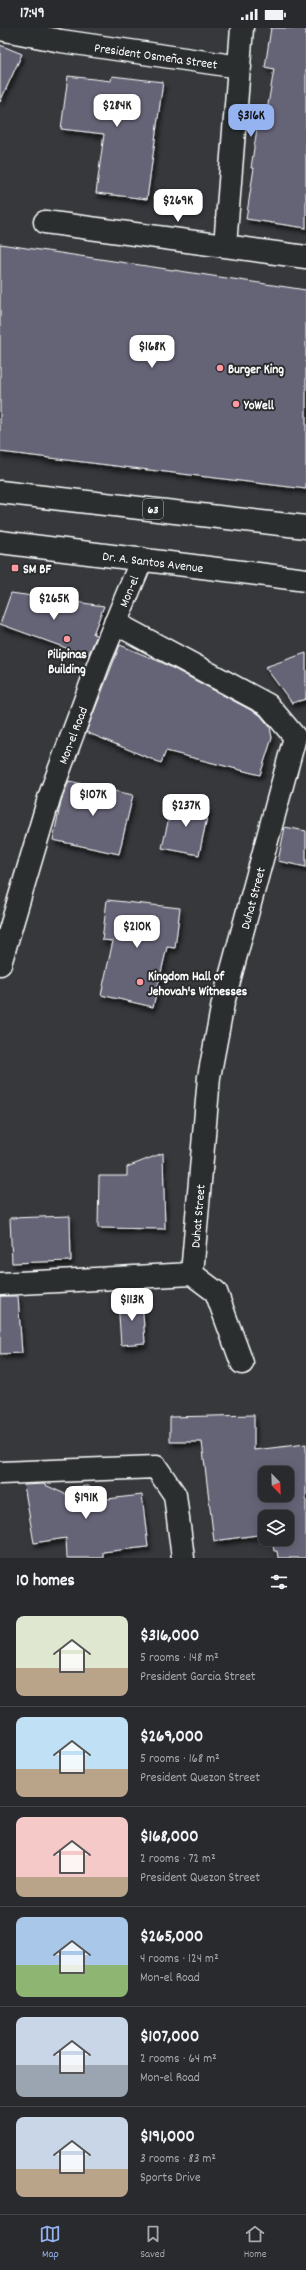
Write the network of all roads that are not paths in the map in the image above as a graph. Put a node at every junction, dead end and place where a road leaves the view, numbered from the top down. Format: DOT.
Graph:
graph roads {
  1 [pos="242,28"];
  2 [pos="0,29"];
  3 [pos="240,67"];
  4 [pos="45,222"];
  5 [pos="225,246"];
  6 [pos="306,257"];
  7 [pos="0,492"];
  8 [pos="306,527"];
  9 [pos="0,542"];
  10 [pos="142,559"];
  11 [pos="306,580"];
  12 [pos="115,623"];
  13 [pos="0,964"];
  14 [pos="192,1274"];
  15 [pos="0,1284"];
  16 [pos="242,1363"];
  17 [pos="0,1473"];
  18 [pos="183,1558"];
  1 -- 3 [label="street"];
  2 -- 3 [label="street, President Osmeña Street"];
  3 -- 5 [label="street"];
  4 -- 5 [label="street"];
  5 -- 6 [label="street"];
  7 -- 8 [label="street, 63"];
  9 -- 10 [label="street, Dr. A. Santos Avenue"];
  10 -- 11 [label="street, Dr. A. Santos Avenue"];
  10 -- 12 [label="street, Mon-el"];
  12 -- 13 [label="street, Mon-el Road"];
  12 -- 14 [label="street, Duhat Street"];
  14 -- 15 [label="street"];
  14 -- 16 [label="street"];
  17 -- 18 [label="street"];
}
